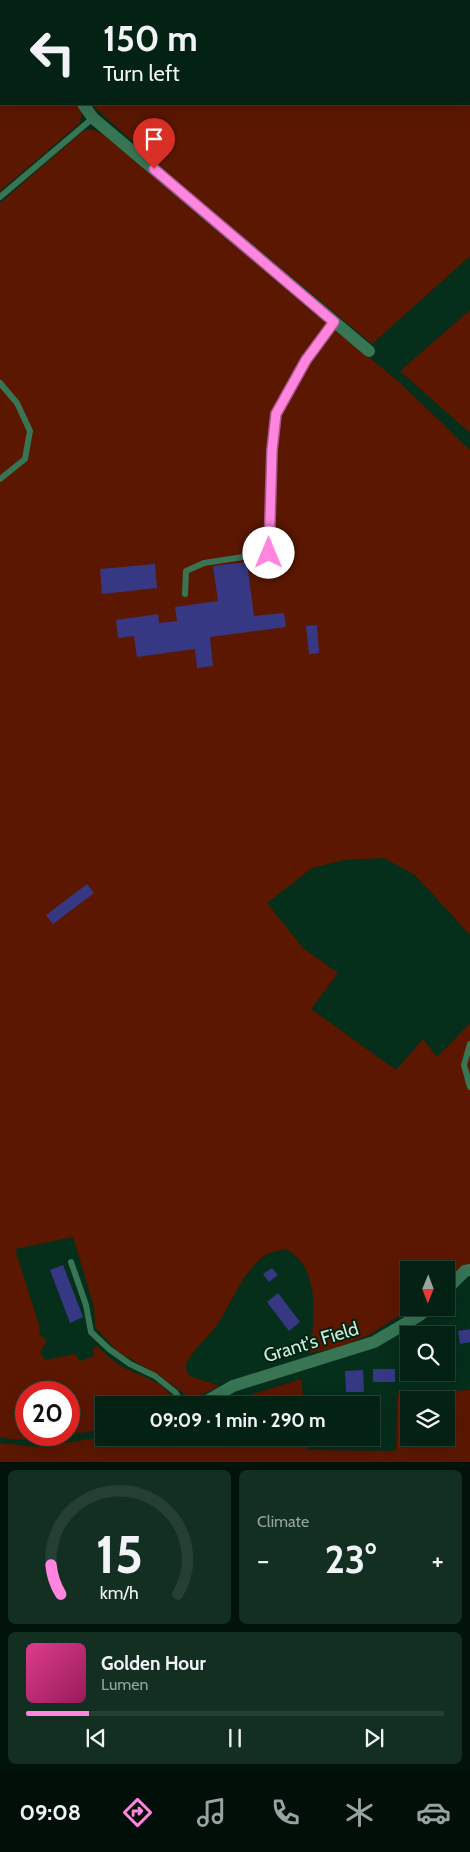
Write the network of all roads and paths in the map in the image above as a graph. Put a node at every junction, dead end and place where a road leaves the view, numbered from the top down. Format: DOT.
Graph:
graph roads {
  1 [pos="84,105"];
  2 [pos="93,118"];
  3 [pos="0,197"];
  4 [pos="334,322"];
  5 [pos="369,351"];
  6 [pos="0,383"];
  7 [pos="0,479"];
  8 [pos="185,594"];
  9 [pos="470,1044"];
  10 [pos="470,1087"];
  11 [pos="70,1262"];
  12 [pos="470,1270"];
  13 [pos="455,1281"];
  14 [pos="418,1316"];
  15 [pos="178,1396"];
  16 [pos="216,1396"];
  1 -- 2 [label="street"];
  2 -- 3 [label="lane"];
  2 -- 4 [label="street"];
  4 -- 5 [label="street"];
  4 -- 8 [label="lane"];
  6 -- 7 [label="lane"];
  9 -- 10 [label="lane"];
  11 -- 15 [label="lane"];
  12 -- 13 [label="street"];
  14 -- 16 [label="street, Grant's Field"];
}
